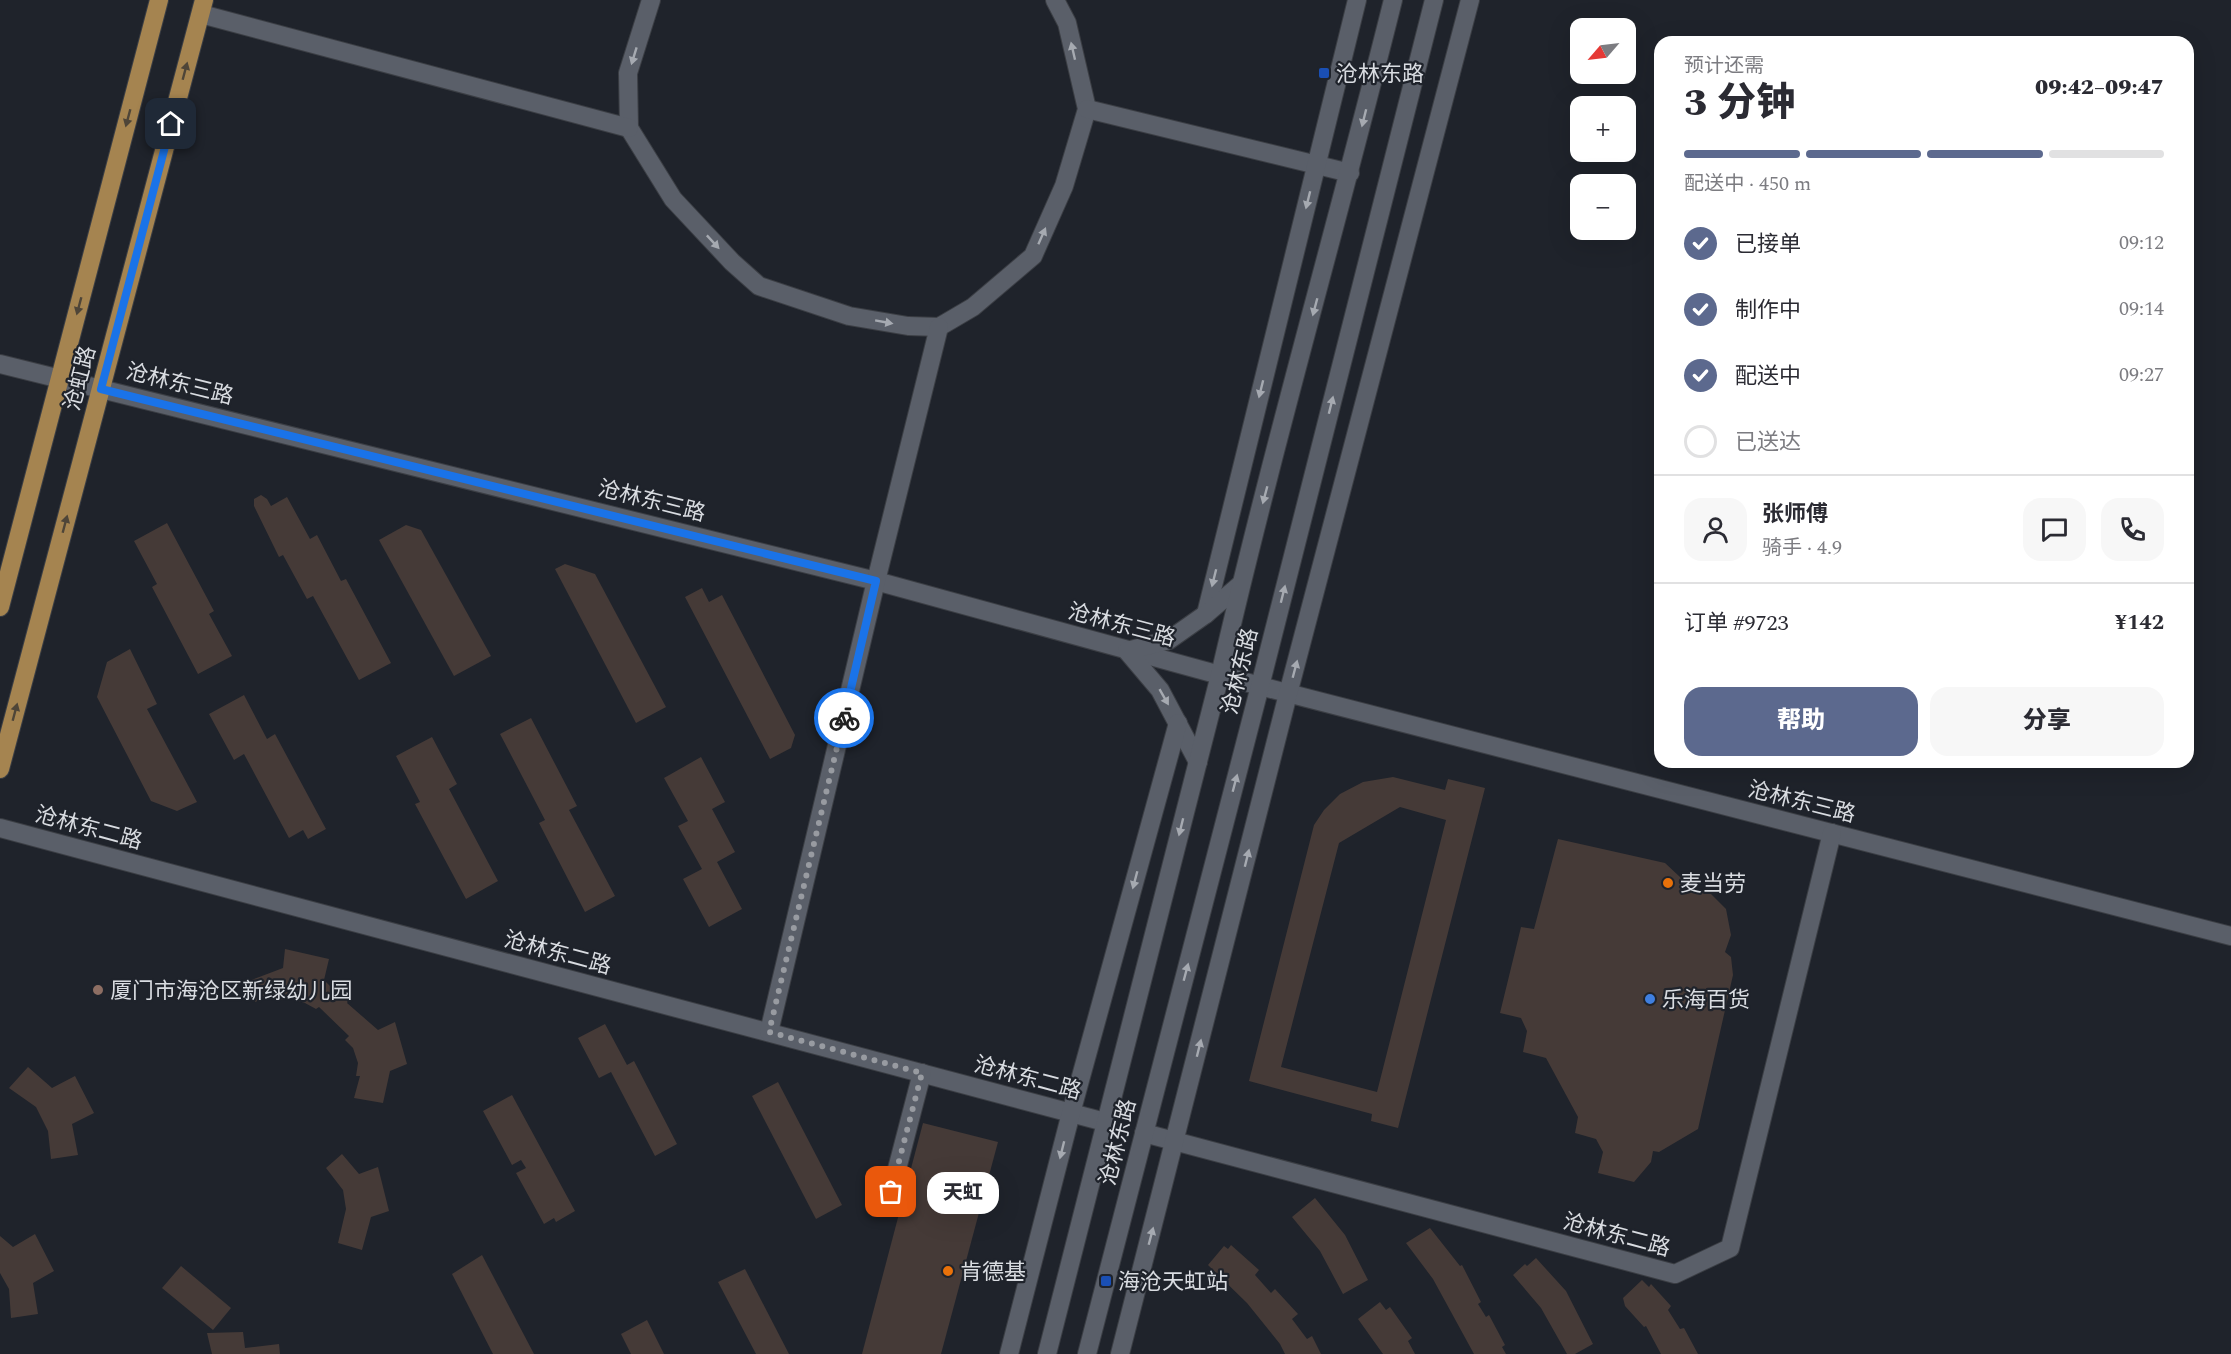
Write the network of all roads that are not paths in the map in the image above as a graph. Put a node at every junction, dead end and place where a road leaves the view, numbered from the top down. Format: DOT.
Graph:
graph roads {
  1 [pos="159,0"];
  2 [pos="651,0"];
  3 [pos="1055,0"];
  4 [pos="1357,0"];
  5 [pos="1393,0"];
  6 [pos="1434,0"];
  7 [pos="1470,0"];
  8 [pos="202,7"];
  9 [pos="1087,109"];
  10 [pos="629,128"];
  11 [pos="1316,165"];
  12 [pos="1350,173"];
  13 [pos="939,327"];
  14 [pos="0,364"];
  15 [pos="60,378"];
  16 [pos="101,389"];
  17 [pos="876,581"];
  18 [pos="1241,584"];
  19 [pos="0,607"];
  20 [pos="1206,614"];
  21 [pos="1128,651"];
  22 [pos="1220,675"];
  23 [pos="1260,686"];
  24 [pos="1288,693"];
  25 [pos="1178,723"];
  26 [pos="1198,762"];
  27 [pos="0,769"];
  28 [pos="0,828"];
  29 [pos="1832,833"];
  30 [pos="2231,936"];
  31 [pos="769,1032"];
  32 [pos="922,1073"];
  33 [pos="1071,1113"];
  34 [pos="1105,1122"];
  35 [pos="1144,1133"];
  36 [pos="1175,1141"];
  37 [pos="891,1192"];
  38 [pos="1009,1354"];
  39 [pos="1047,1354"];
  40 [pos="1087,1354"];
  41 [pos="1120,1354"];
  1 -- 15 [label="main road, 沧虹路, one-way"];
  2 -- 10 [label="street, one-way"];
  9 -- 3 [label="street, one-way"];
  4 -- 11 [label="street"];
  5 -- 12 [label="street, 沧林东路, one-way"];
  23 -- 6 [label="street, 沧林东路, one-way"];
  24 -- 7 [label="street, one-way"];
  8 -- 10 [label="street"];
  16 -- 8 [label="main road, 沧虹路, one-way"];
  9 -- 11 [label="street"];
  13 -- 9 [label="street, one-way"];
  10 -- 13 [label="street, one-way"];
  11 -- 12 [label="street"];
  11 -- 20 [label="street, one-way"];
  12 -- 18 [label="street, 沧林东路, one-way"];
  13 -- 17 [label="street"];
  14 -- 15 [label="street, 沧林东三路"];
  15 -- 16 [label="street, 沧林东三路"];
  15 -- 19 [label="main road, 沧虹路"];
  16 -- 17 [label="street, 沧林东三路"];
  27 -- 16 [label="main road, 沧虹路, one-way"];
  17 -- 21 [label="street, 沧林东三路"];
  17 -- 31 [label="street"];
  18 -- 20 [label="street"];
  18 -- 22 [label="street, 沧林东路"];
  20 -- 21 [label="street"];
  21 -- 22 [label="street, 沧林东三路"];
  21 -- 25 [label="street, one-way"];
  22 -- 23 [label="street, 沧林东三路"];
  22 -- 26 [label="street, 沧林东路"];
  23 -- 24 [label="street, 沧林东三路"];
  35 -- 23 [label="street, 沧林东路, one-way"];
  24 -- 29 [label="street, 沧林东三路"];
  36 -- 24 [label="street, one-way"];
  25 -- 26 [label="street"];
  25 -- 33 [label="street, one-way"];
  26 -- 34 [label="street, 沧林东路, one-way"];
  28 -- 31 [label="street, 沧林东二路"];
  29 -- 30 [label="street, 沧林东三路"];
  29 -- 36 [label="street, 沧林东二路"];
  31 -- 32 [label="street, 沧林东二路"];
  32 -- 33 [label="street, 沧林东二路"];
  32 -- 37 [label="street"];
  33 -- 34 [label="street, 沧林东二路"];
  33 -- 38 [label="street, one-way"];
  34 -- 39 [label="street, 沧林东路"];
  35 -- 36 [label="street, 沧林东二路"];
  35 -- 40 [label="street, 沧林东路"];
  41 -- 36 [label="street, one-way"];
}
